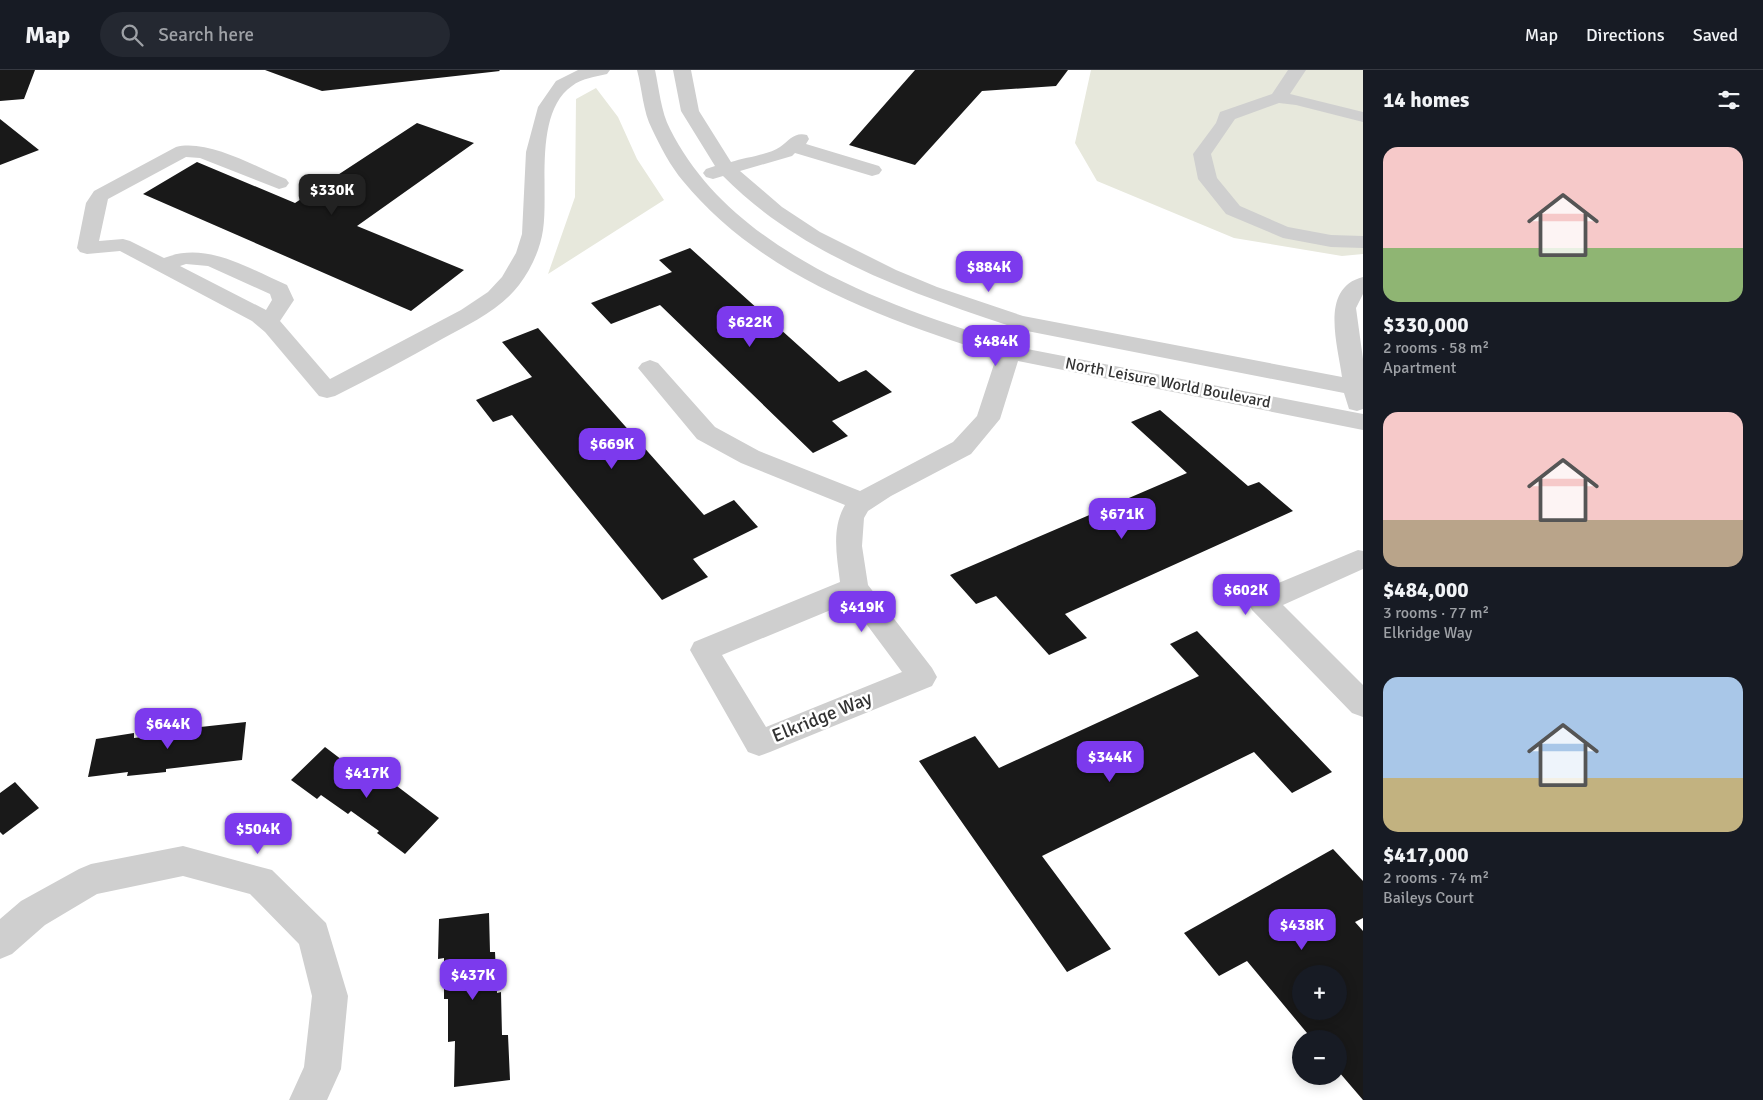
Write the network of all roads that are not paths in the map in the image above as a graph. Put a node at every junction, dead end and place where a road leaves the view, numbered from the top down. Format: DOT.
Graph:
graph roads {
  1 [pos="601,70"];
  2 [pos="646,70"];
  3 [pos="682,70"];
  4 [pos="1297,70"];
  5 [pos="1278,98"];
  6 [pos="1363,117"];
  7 [pos="728,169"];
  8 [pos="872,170"];
  9 [pos="692,178"];
  10 [pos="279,183"];
  11 [pos="1363,242"];
  12 [pos="164,265"];
  13 [pos="1363,284"];
  14 [pos="1019,322"];
  15 [pos="268,323"];
  16 [pos="1010,352"];
  17 [pos="650,368"];
  18 [pos="1358,388"];
  19 [pos="1362,426"];
  20 [pos="863,502"];
  21 [pos="1361,555"];
  22 [pos="854,588"];
  23 [pos="1363,704"];
  24 [pos="0,942"];
  25 [pos="308,1100"];
  1 -- 15 [label="street"];
  2 -- 9 [label="street, North Leisure World Boulevard"];
  3 -- 7 [label="street, North Leisure World Boulevard"];
  4 -- 5 [label="street"];
  5 -- 6 [label="street"];
  5 -- 11 [label="street"];
  7 -- 8 [label="street"];
  7 -- 9 [label="street"];
  7 -- 14 [label="street, North Leisure World Boulevard"];
  9 -- 16 [label="street, North Leisure World Boulevard"];
  10 -- 12 [label="street"];
  12 -- 15 [label="street"];
  12 -- 15 [label="street"];
  13 -- 18 [label="street"];
  14 -- 16 [label="street"];
  14 -- 18 [label="street, North Leisure World Boulevard"];
  16 -- 19 [label="street, North Leisure World Boulevard"];
  16 -- 20 [label="street"];
  17 -- 20 [label="street"];
  18 -- 19 [label="street"];
  20 -- 22 [label="street"];
  21 -- 23 [label="street"];
  22 -- 22 [label="street, Elkridge Way"];
  24 -- 25 [label="street"];
}
